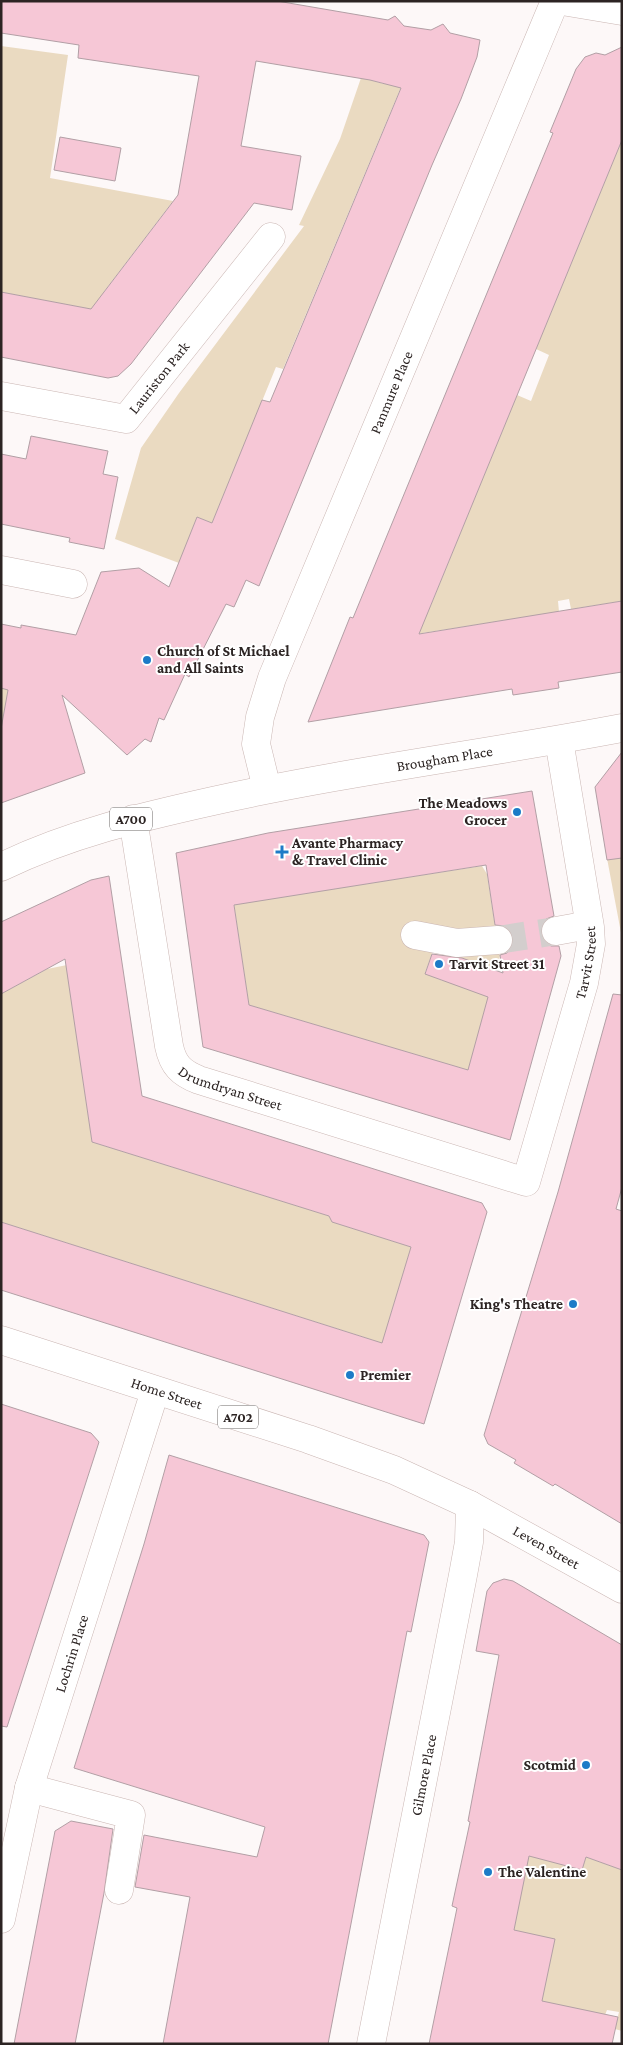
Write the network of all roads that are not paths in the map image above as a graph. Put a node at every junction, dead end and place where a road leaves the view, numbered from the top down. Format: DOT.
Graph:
graph roads {
  1 [pos="555,1"];
  2 [pos="562,1"];
  3 [pos="622,11"];
  4 [pos="271,237"];
  5 [pos="1,396"];
  6 [pos="1,570"];
  7 [pos="73,584"];
  8 [pos="622,728"];
  9 [pos="559,740"];
  10 [pos="267,789"];
  11 [pos="132,819"];
  12 [pos="1,867"];
  13 [pos="589,924"];
  14 [pos="556,930"];
  15 [pos="415,934"];
  16 [pos="498,940"];
  17 [pos="526,1182"];
  18 [pos="1,1340"];
  19 [pos="155,1391"];
  20 [pos="470,1506"];
  21 [pos="622,1589"];
  22 [pos="28,1788"];
  23 [pos="119,1890"];
  24 [pos="1,1919"];
  25 [pos="371,2044"];
  1 -- 10 [label="street, Panmure Place"];
  2 -- 3 [label="street"];
  4 -- 5 [label="street, Lauriston Park"];
  6 -- 7 [label="street"];
  8 -- 9 [label="street, Brougham Place"];
  9 -- 10 [label="street, Brougham Place"];
  9 -- 13 [label="street, Tarvit Street"];
  10 -- 11 [label="street, A700"];
  11 -- 12 [label="street, A700"];
  11 -- 17 [label="street, Drumdryan Street"];
  13 -- 14 [label="street"];
  13 -- 17 [label="street, Tarvit Street"];
  15 -- 16 [label="street"];
  18 -- 19 [label="street, Home Street / A702"];
  19 -- 20 [label="street, Home Street / A702"];
  19 -- 22 [label="street, Lochrin Place"];
  20 -- 21 [label="street, Leven Street / A702"];
  20 -- 25 [label="street, Gilmore Place"];
  22 -- 23 [label="street"];
  22 -- 24 [label="street, Lochrin Place"];
}
